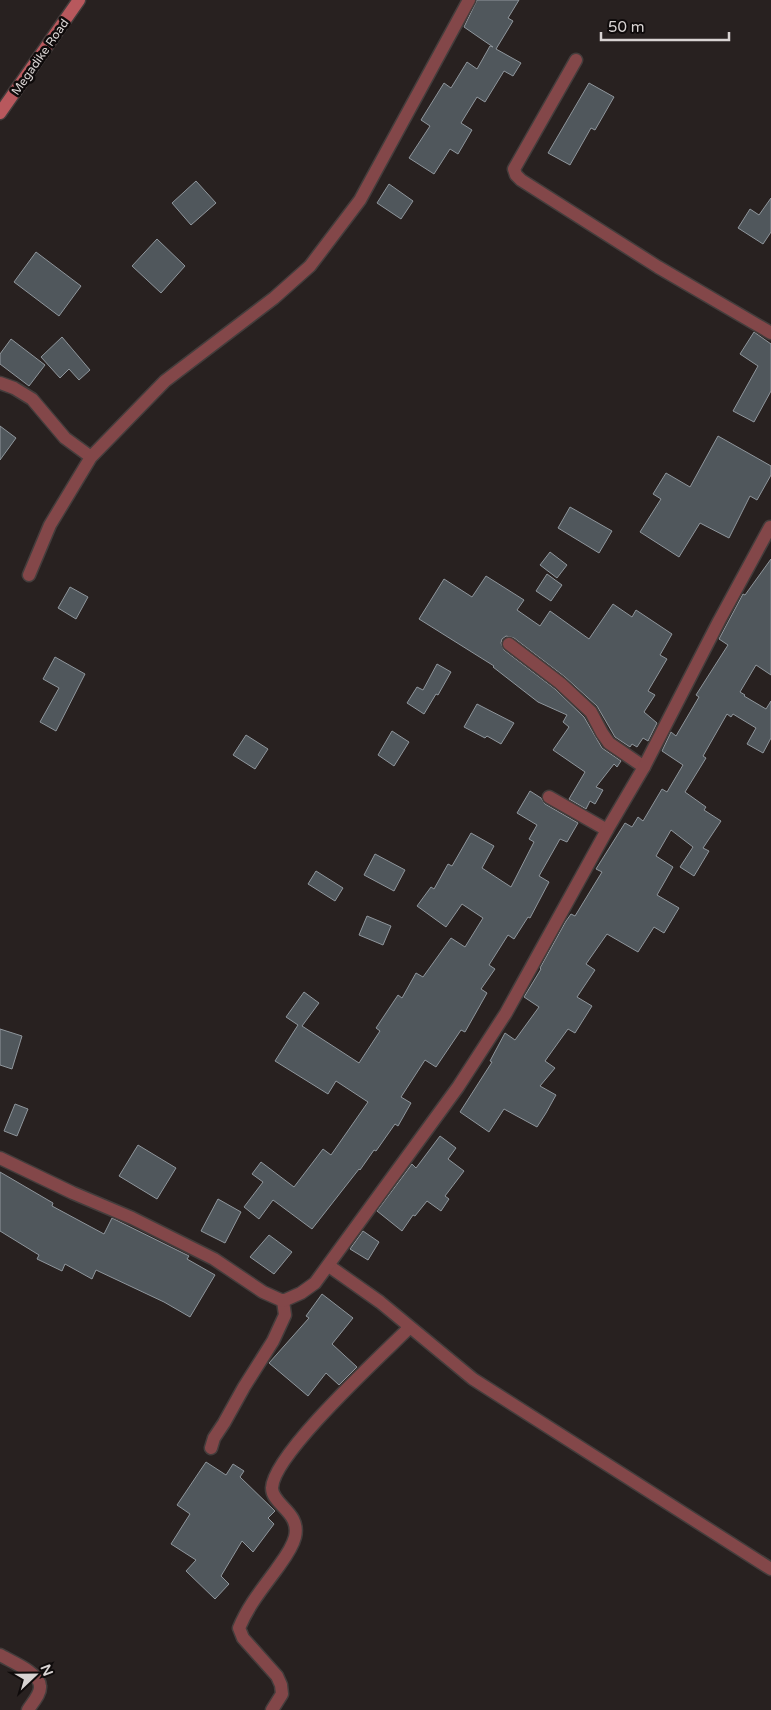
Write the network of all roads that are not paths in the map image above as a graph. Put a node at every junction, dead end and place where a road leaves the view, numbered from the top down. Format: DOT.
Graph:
graph roads {
  1 [pos="80,0"];
  2 [pos="469,0"];
  3 [pos="576,60"];
  4 [pos="0,113"];
  5 [pos="771,333"];
  6 [pos="0,383"];
  7 [pos="91,457"];
  8 [pos="771,527"];
  9 [pos="29,575"];
  10 [pos="509,644"];
  11 [pos="644,767"];
  12 [pos="548,798"];
  13 [pos="607,830"];
  14 [pos="0,1158"];
  15 [pos="329,1266"];
  16 [pos="283,1301"];
  17 [pos="410,1327"];
  18 [pos="211,1448"];
  19 [pos="771,1569"];
  20 [pos="0,1655"];
  21 [pos="28,1710"];
  22 [pos="272,1710"];
  1 -- 4 [label="main road, Megadike Road"];
  2 -- 7 [label="street"];
  3 -- 5 [label="street"];
  6 -- 7 [label="street"];
  7 -- 9 [label="street"];
  8 -- 11 [label="street"];
  10 -- 11 [label="street"];
  11 -- 13 [label="street"];
  12 -- 13 [label="street"];
  13 -- 15 [label="street"];
  14 -- 16 [label="street"];
  15 -- 16 [label="street"];
  15 -- 17 [label="street"];
  16 -- 18 [label="street"];
  17 -- 19 [label="street"];
  17 -- 22 [label="street"];
  20 -- 21 [label="street"];
}
